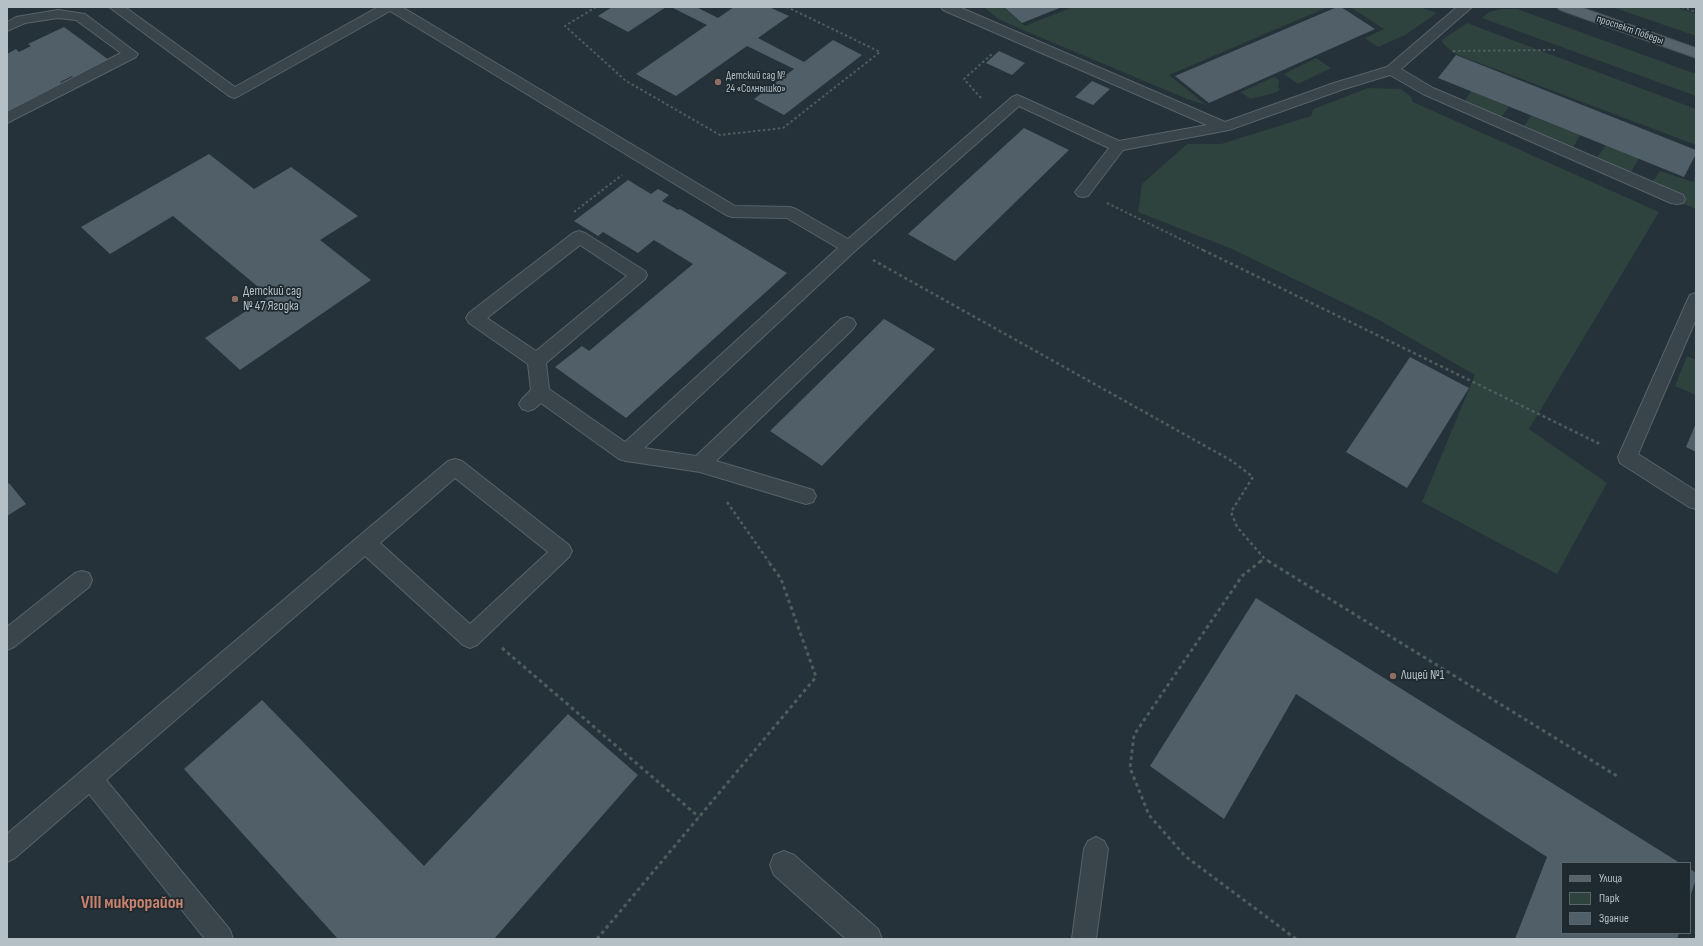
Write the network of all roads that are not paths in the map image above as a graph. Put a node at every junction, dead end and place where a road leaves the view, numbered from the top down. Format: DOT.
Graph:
graph roads {
  1 [pos="116,7"];
  2 [pos="388,7"];
  3 [pos="393,7"];
  4 [pos="1465,7"];
  5 [pos="1565,7"];
  6 [pos="953,8"];
  7 [pos="7,27"];
  8 [pos="1696,53"];
  9 [pos="1392,70"];
  10 [pos="7,118"];
  11 [pos="1224,127"];
  12 [pos="1118,146"];
  13 [pos="1083,192"];
  14 [pos="1677,199"];
  15 [pos="849,247"];
  16 [pos="1696,299"];
  17 [pos="847,324"];
  18 [pos="537,361"];
  19 [pos="626,453"];
  20 [pos="700,464"];
  21 [pos="806,496"];
  22 [pos="1696,501"];
  23 [pos="365,543"];
  24 [pos="82,580"];
  25 [pos="7,640"];
  26 [pos="90,778"];
  27 [pos="1096,849"];
  28 [pos="7,850"];
  29 [pos="784,865"];
  30 [pos="221,939"];
  31 [pos="868,939"];
  32 [pos="1084,939"];
  1 -- 2 [label="lane"];
  3 -- 15 [label="lane"];
  4 -- 9 [label="lane"];
  5 -- 8 [label="main road, проспект Победы"];
  6 -- 11 [label="lane"];
  7 -- 10 [label="lane"];
  9 -- 11 [label="lane"];
  9 -- 14 [label="lane"];
  11 -- 12 [label="lane"];
  12 -- 13 [label="lane"];
  12 -- 15 [label="lane"];
  15 -- 19 [label="lane"];
  16 -- 22 [label="lane"];
  17 -- 20 [label="lane"];
  18 -- 18 [label="lane"];
  18 -- 19 [label="lane"];
  19 -- 20 [label="lane"];
  20 -- 21 [label="lane"];
  23 -- 23 [label="lane"];
  23 -- 26 [label="lane"];
  24 -- 25 [label="lane"];
  26 -- 28 [label="lane"];
  26 -- 30 [label="lane"];
  27 -- 32 [label="lane"];
  29 -- 31 [label="street"];
}
